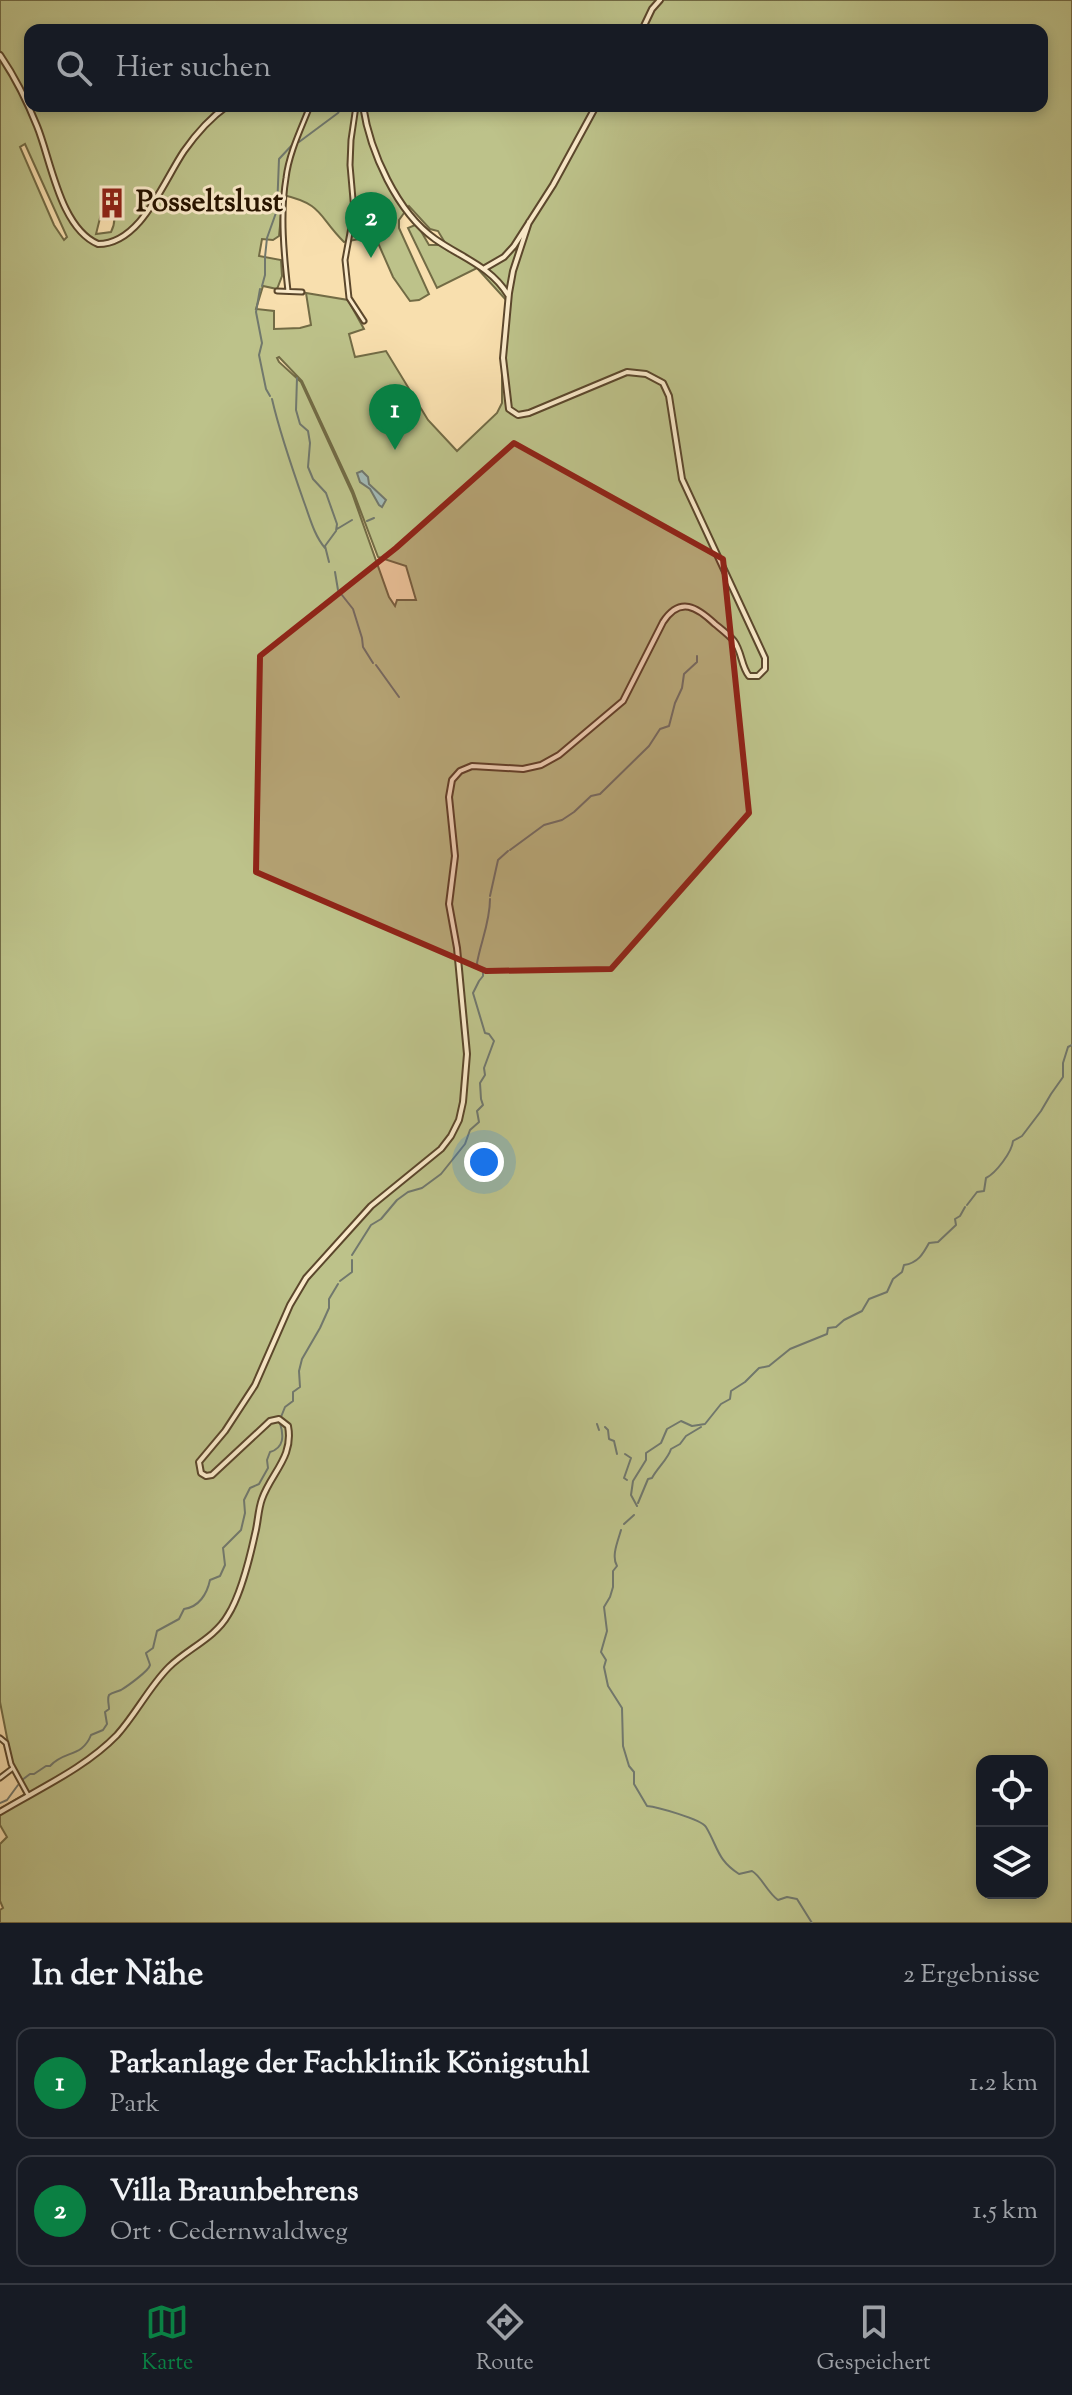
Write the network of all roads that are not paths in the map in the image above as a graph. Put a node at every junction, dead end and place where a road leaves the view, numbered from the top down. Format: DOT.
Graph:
graph roads {
  1 [pos="660,0"];
  2 [pos="645,24"];
  3 [pos="0,55"];
  4 [pos="24,97"];
  5 [pos="31,112"];
  6 [pos="219,112"];
  7 [pos="308,112"];
  8 [pos="355,112"];
  9 [pos="365,112"];
  10 [pos="593,112"];
  11 [pos="529,222"];
  12 [pos="485,268"];
  13 [pos="277,291"];
  14 [pos="288,291"];
  15 [pos="302,292"];
  16 [pos="509,297"];
  17 [pos="364,321"];
  18 [pos="0,1738"];
  19 [pos="13,1768"];
  20 [pos="0,1778"];
  21 [pos="28,1795"];
  22 [pos="0,1812"];
  1 -- 2 [label="street"];
  3 -- 4 [label="street"];
  5 -- 6 [label="street"];
  7 -- 14 [label="street"];
  8 -- 17 [label="street"];
  9 -- 12 [label="street"];
  10 -- 11 [label="street"];
  11 -- 12 [label="street"];
  11 -- 16 [label="street"];
  12 -- 16 [label="street"];
  13 -- 14 [label="street"];
  14 -- 15 [label="street"];
  16 -- 21 [label="street"];
  18 -- 19 [label="street"];
  19 -- 20 [label="street"];
  19 -- 21 [label="street"];
  21 -- 22 [label="street"];
}
